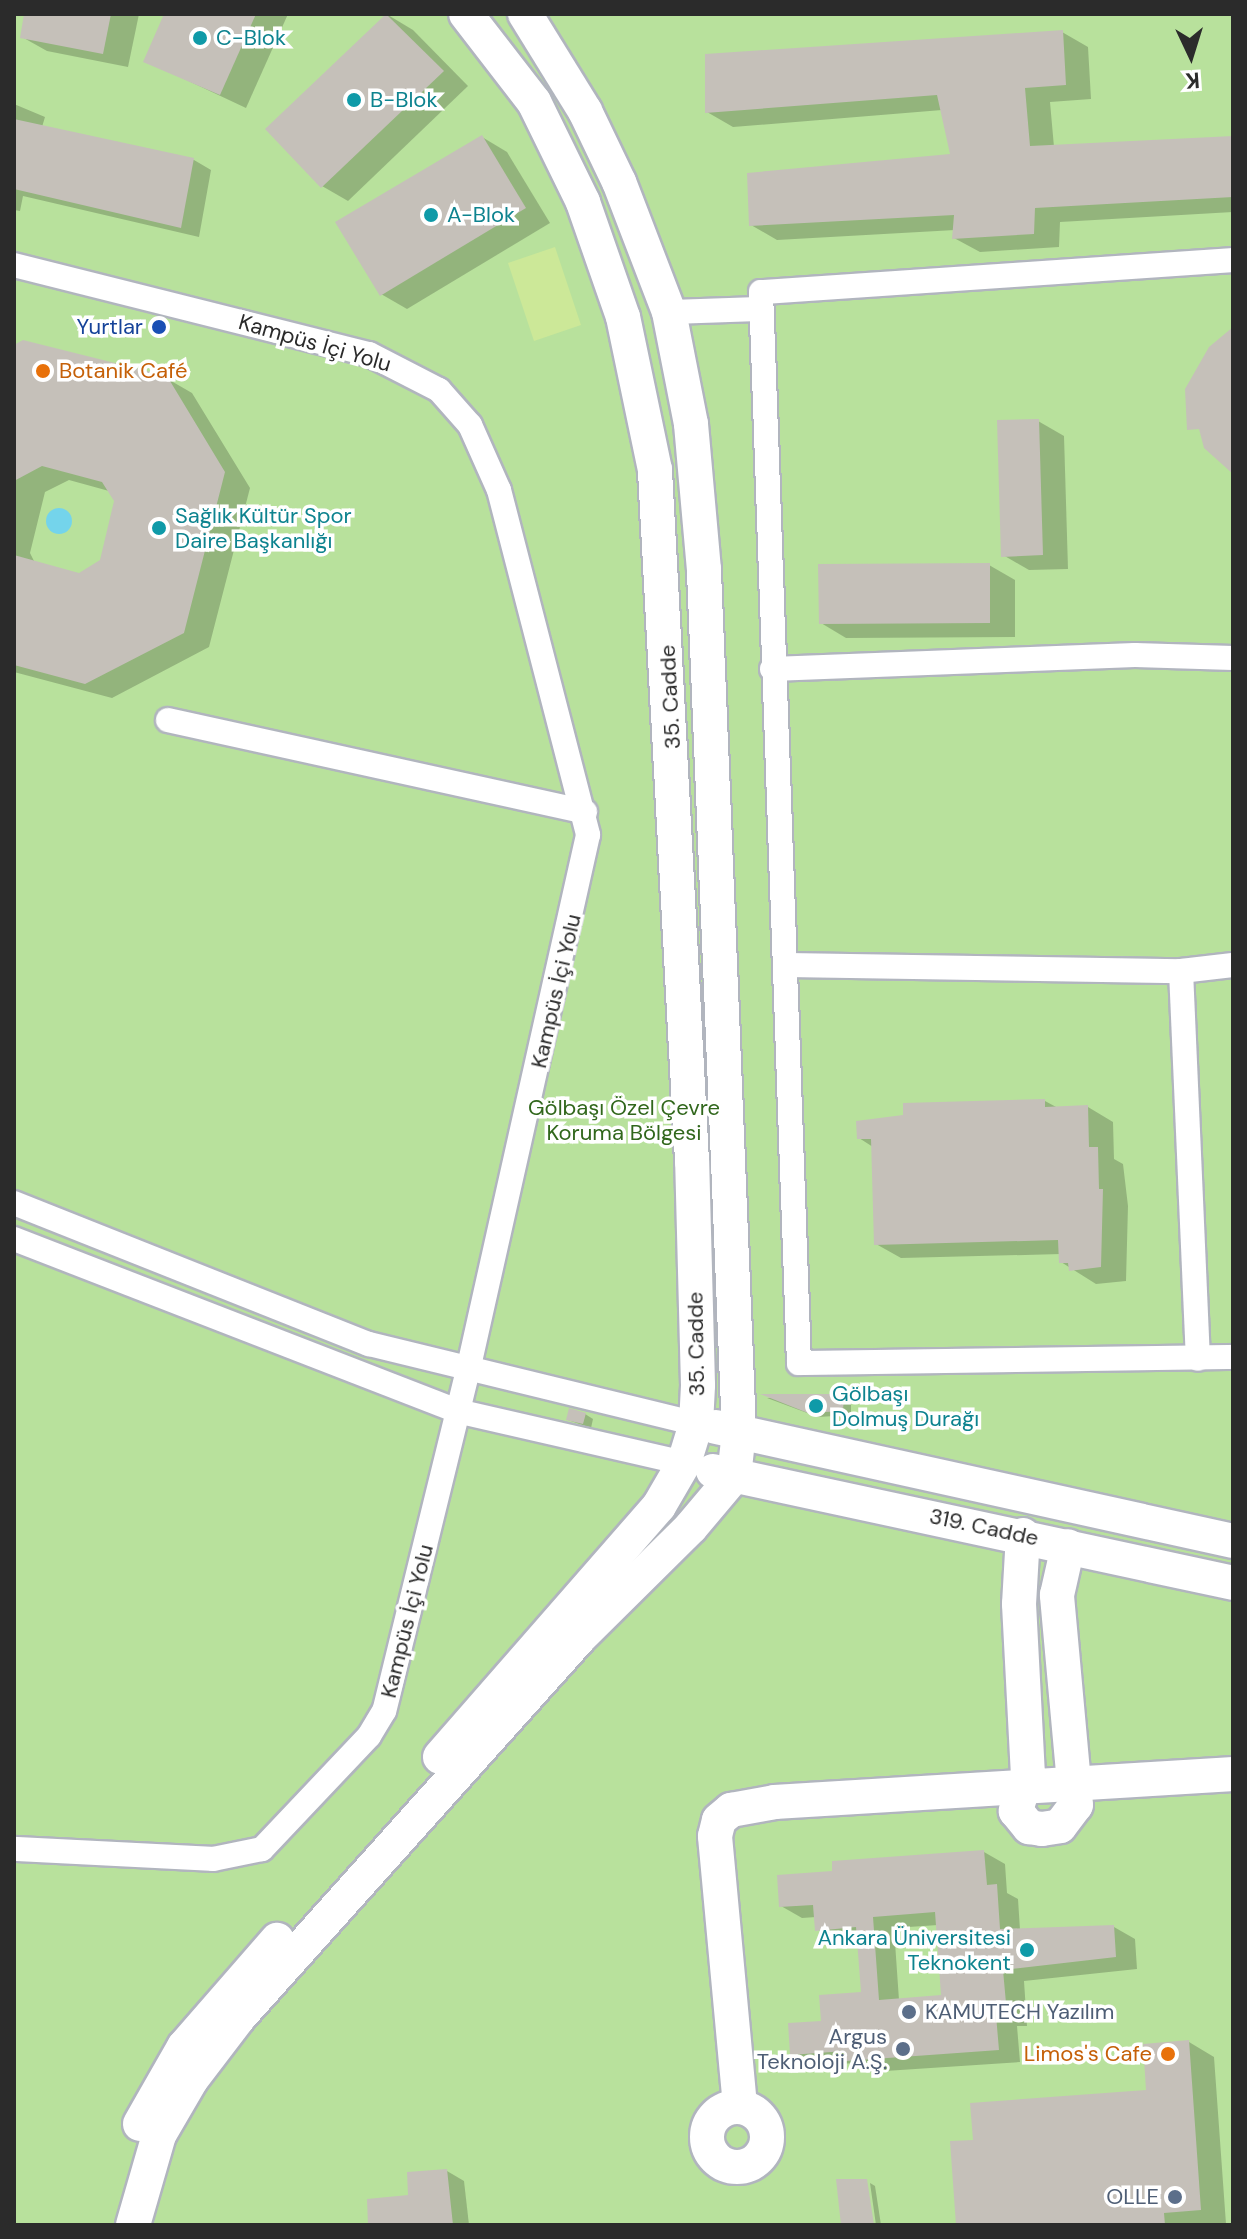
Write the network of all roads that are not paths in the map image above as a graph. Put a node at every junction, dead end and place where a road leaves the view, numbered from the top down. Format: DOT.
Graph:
graph roads {
  1 [pos="466,14"];
  2 [pos="525,14"];
  3 [pos="1233,260"];
  4 [pos="14,265"];
  5 [pos="761,309"];
  6 [pos="669,312"];
  7 [pos="1233,658"];
  8 [pos="772,669"];
  9 [pos="168,720"];
  10 [pos="585,812"];
  11 [pos="787,965"];
  12 [pos="1233,965"];
  13 [pos="1181,971"];
  14 [pos="14,1203"];
  15 [pos="14,1239"];
  16 [pos="1233,1357"];
  17 [pos="1198,1359"];
  18 [pos="469,1366"];
  19 [pos="457,1411"];
  20 [pos="696,1424"];
  21 [pos="739,1432"];
  22 [pos="684,1463"];
  23 [pos="734,1476"];
  24 [pos="1023,1535"];
  25 [pos="1233,1541"];
  26 [pos="1068,1546"];
  27 [pos="1233,1583"];
  28 [pos="1233,1774"];
  29 [pos="1070,1784"];
  30 [pos="1027,1787"];
  31 [pos="14,1849"];
  32 [pos="740,2106"];
  33 [pos="111,2225"];
  34 [pos="133,2225"];
  1 -- 20 [label="street, 35. Cadde"];
  2 -- 6 [label="street, 35. Cadde"];
  3 -- 5 [label="street"];
  4 -- 10 [label="street, Kampüs İçi Yolu"];
  5 -- 6 [label="street"];
  5 -- 8 [label="street"];
  6 -- 21 [label="street, 35. Cadde"];
  7 -- 8 [label="street"];
  8 -- 11 [label="street"];
  9 -- 10 [label="street"];
  10 -- 18 [label="street, Kampüs İçi Yolu"];
  11 -- 13 [label="street"];
  11 -- 17 [label="street"];
  12 -- 13 [label="street"];
  13 -- 17 [label="street"];
  14 -- 18 [label="street"];
  15 -- 19 [label="street"];
  16 -- 17 [label="street"];
  18 -- 19 [label="street, Kampüs İçi Yolu"];
  18 -- 20 [label="street"];
  19 -- 22 [label="street"];
  19 -- 31 [label="street, Kampüs İçi Yolu"];
  20 -- 21 [label="street, 319. Cadde"];
  20 -- 22 [label="street, 35. Cadde"];
  21 -- 23 [label="street, 35. Cadde"];
  21 -- 25 [label="street, 319. Cadde"];
  22 -- 23 [label="street, 319. Cadde"];
  22 -- 33 [label="street, 35. Cadde"];
  23 -- 24 [label="street, 319. Cadde"];
  23 -- 34 [label="street"];
  24 -- 26 [label="street, 319. Cadde"];
  24 -- 30 [label="street"];
  26 -- 27 [label="street, 319. Cadde"];
  26 -- 29 [label="street"];
  28 -- 29 [label="street"];
  29 -- 30 [label="street"];
  30 -- 32 [label="street"];
}
